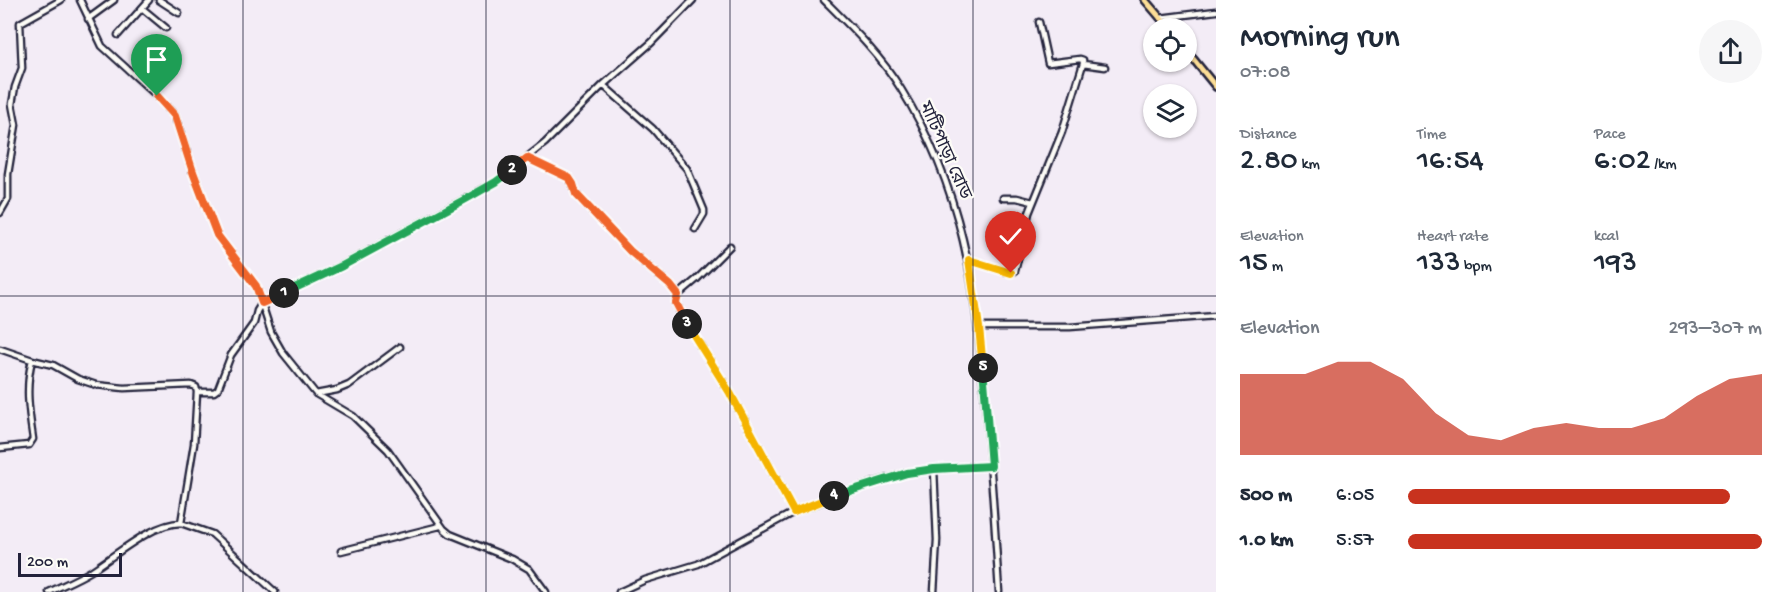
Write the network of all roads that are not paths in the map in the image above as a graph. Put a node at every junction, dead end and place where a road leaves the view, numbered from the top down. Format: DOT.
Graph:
graph roads {
  1 [pos="61,0"];
  2 [pos="80,0"];
  3 [pos="114,0"];
  4 [pos="149,0"];
  5 [pos="159,0"];
  6 [pos="693,0"];
  7 [pos="824,0"];
  8 [pos="1145,0"];
  9 [pos="143,9"];
  10 [pos="1216,11"];
  11 [pos="179,13"];
  12 [pos="1160,18"];
  13 [pos="88,19"];
  14 [pos="1039,22"];
  15 [pos="166,28"];
  16 [pos="118,35"];
  17 [pos="1083,64"];
  18 [pos="1197,64"];
  19 [pos="1105,67"];
  20 [pos="603,84"];
  21 [pos="1216,87"];
  22 [pos="527,158"];
  23 [pos="1003,198"];
  24 [pos="1033,202"];
  25 [pos="0,213"];
  26 [pos="695,230"];
  27 [pos="730,246"];
  28 [pos="969,260"];
  29 [pos="678,295"];
  30 [pos="262,303"];
  31 [pos="1216,316"];
  32 [pos="979,327"];
  33 [pos="400,346"];
  34 [pos="0,349"];
  35 [pos="32,360"];
  36 [pos="197,392"];
  37 [pos="316,394"];
  38 [pos="0,448"];
  39 [pos="991,466"];
  40 [pos="934,469"];
  41 [pos="794,512"];
  42 [pos="181,523"];
  43 [pos="440,526"];
  44 [pos="341,551"];
  45 [pos="49,592"];
  46 [pos="275,592"];
  47 [pos="546,592"];
  48 [pos="619,592"];
  49 [pos="934,592"];
  50 [pos="999,592"];
  1 -- 25 [label="street"];
  2 -- 13 [label="street"];
  3 -- 13 [label="street"];
  4 -- 9 [label="street"];
  5 -- 11 [label="street"];
  6 -- 20 [label="street"];
  7 -- 28 [label="street, মাটিপাড়া রোড"];
  8 -- 12 [label="main road"];
  9 -- 15 [label="street"];
  9 -- 16 [label="street"];
  10 -- 12 [label="street"];
  13 -- 30 [label="street"];
  14 -- 17 [label="street"];
  17 -- 19 [label="street"];
  17 -- 24 [label="street"];
  18 -- 21 [label="main road"];
  20 -- 22 [label="street"];
  20 -- 26 [label="street"];
  22 -- 29 [label="street"];
  22 -- 30 [label="street"];
  23 -- 24 [label="street"];
  24 -- 28 [label="street"];
  27 -- 29 [label="street"];
  28 -- 32 [label="street, মাটিপাড়া রোড"];
  29 -- 41 [label="street"];
  30 -- 36 [label="street"];
  30 -- 37 [label="street"];
  31 -- 32 [label="street"];
  32 -- 39 [label="street, মাটিপাড়া রোড"];
  33 -- 37 [label="street"];
  34 -- 35 [label="street"];
  35 -- 36 [label="street"];
  35 -- 38 [label="street"];
  36 -- 42 [label="street"];
  37 -- 43 [label="street"];
  39 -- 40 [label="street"];
  39 -- 50 [label="street, মাটিপাড়া রোড"];
  40 -- 41 [label="street"];
  40 -- 49 [label="street"];
  41 -- 48 [label="street"];
  42 -- 45 [label="street"];
  42 -- 46 [label="street"];
  43 -- 44 [label="street"];
  43 -- 47 [label="street"];
}
